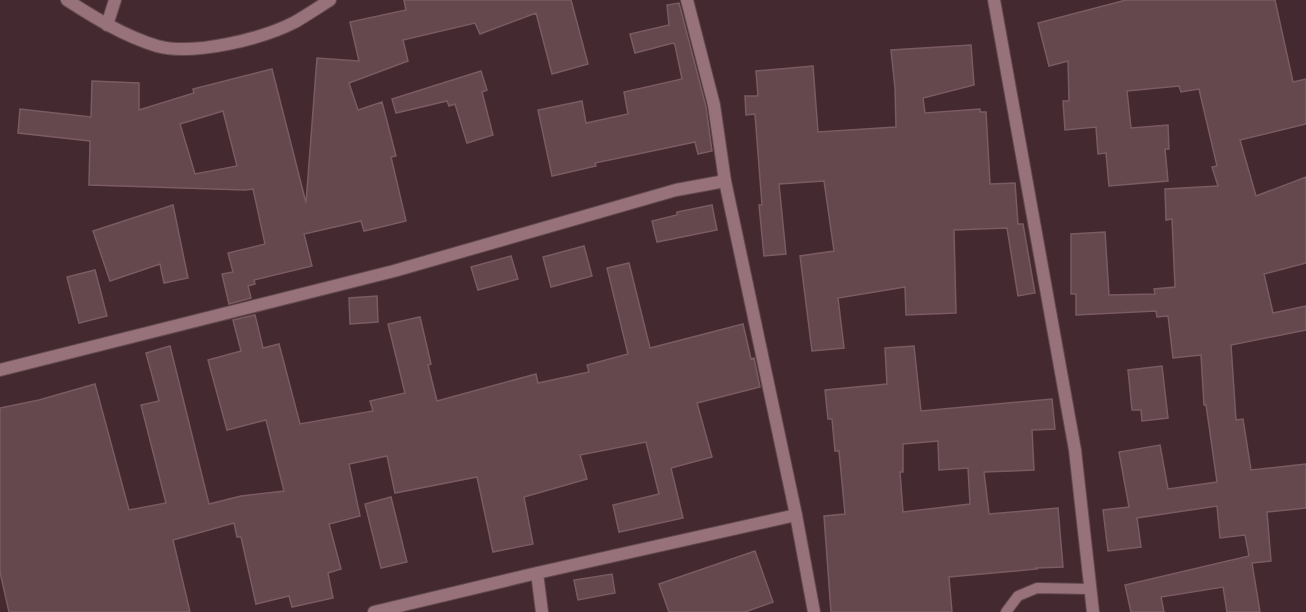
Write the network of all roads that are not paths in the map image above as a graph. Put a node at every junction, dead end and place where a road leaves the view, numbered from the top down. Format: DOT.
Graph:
graph roads {
  1 [pos="67,0"];
  2 [pos="115,0"];
  3 [pos="330,0"];
  4 [pos="687,0"];
  5 [pos="994,0"];
  6 [pos="106,25"];
  7 [pos="725,181"];
  8 [pos="0,370"];
  9 [pos="796,515"];
  10 [pos="537,573"];
  11 [pos="1090,589"];
  12 [pos="374,612"];
  13 [pos="543,612"];
  14 [pos="813,612"];
  15 [pos="1006,612"];
  16 [pos="1093,612"];
  1 -- 6 [label="street"];
  2 -- 6 [label="street"];
  3 -- 6 [label="street"];
  4 -- 7 [label="street"];
  5 -- 11 [label="street"];
  7 -- 8 [label="street"];
  7 -- 9 [label="street"];
  9 -- 10 [label="street"];
  9 -- 14 [label="street"];
  10 -- 12 [label="street"];
  10 -- 13 [label="street"];
  11 -- 15 [label="lane"];
  11 -- 16 [label="street"];
}
